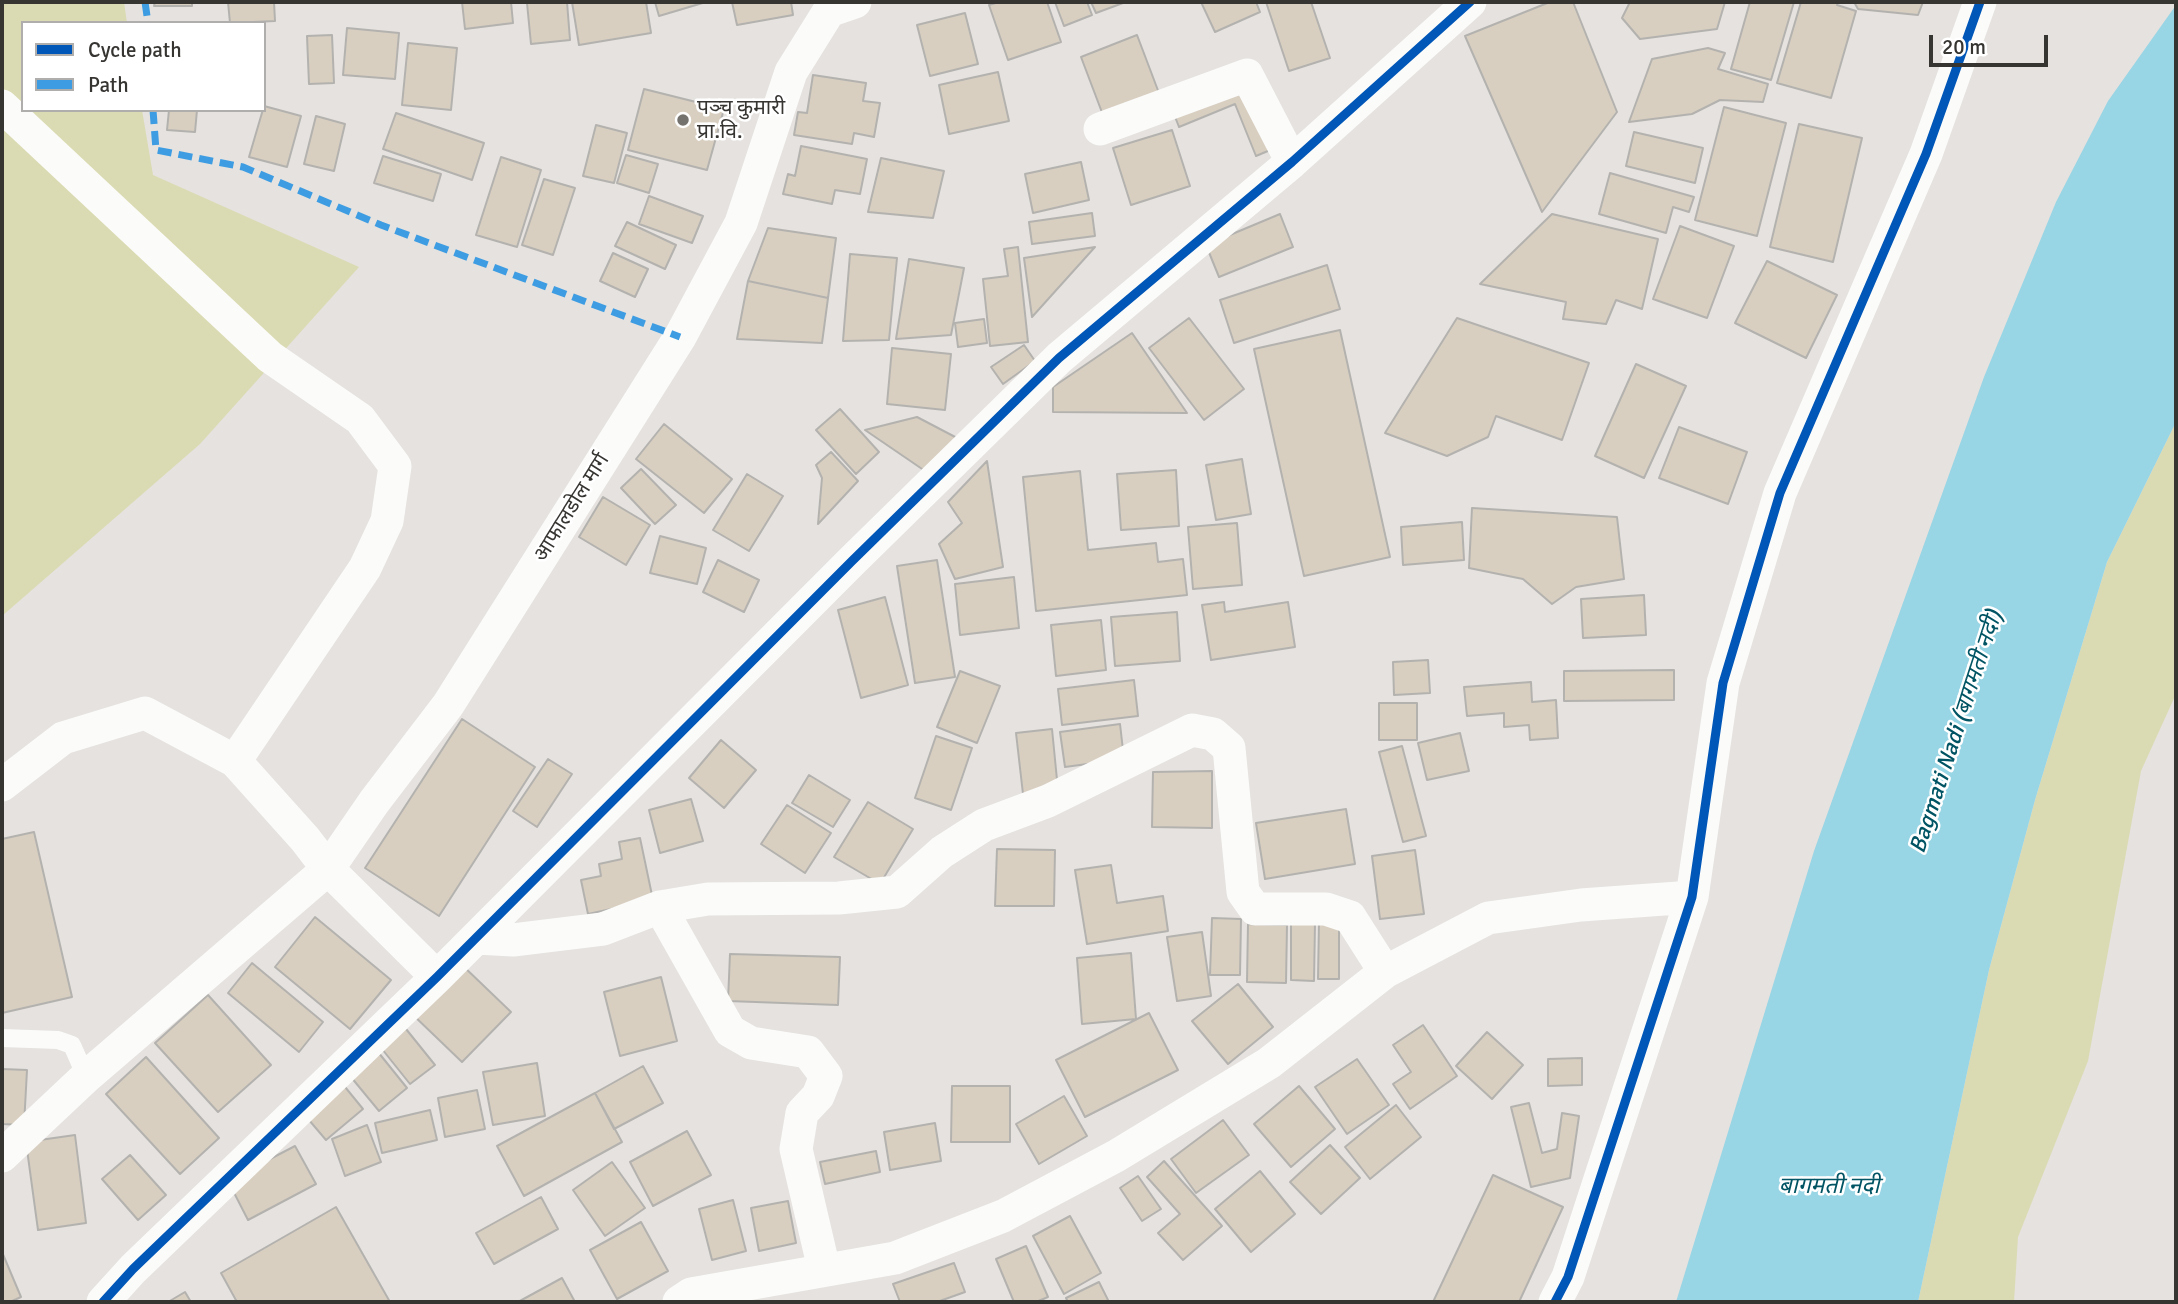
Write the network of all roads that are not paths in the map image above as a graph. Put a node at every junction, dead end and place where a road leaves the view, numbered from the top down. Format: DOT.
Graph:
graph roads {
  1 [pos="1470,2"];
  2 [pos="1980,2"];
  3 [pos="837,5"];
  4 [pos="2,106"];
  5 [pos="1100,129"];
  6 [pos="1292,162"];
  7 [pos="235,761"];
  8 [pos="2,785"];
  9 [pos="328,869"];
  10 [pos="1692,897"];
  11 [pos="660,907"];
  12 [pos="476,939"];
  13 [pos="1385,972"];
  14 [pos="437,976"];
  15 [pos="2,1038"];
  16 [pos="86,1077"];
  17 [pos="2,1156"];
  18 [pos="824,1269"];
  19 [pos="103,1302"];
  20 [pos="679,1302"];
  21 [pos="1555,1302"];
  1 -- 6 [label="street"];
  2 -- 10 [label="street"];
  3 -- 9 [label="street, आफालडोल मार्ग"];
  4 -- 7 [label="street"];
  5 -- 6 [label="street"];
  6 -- 12 [label="street"];
  7 -- 8 [label="street"];
  7 -- 9 [label="street"];
  9 -- 14 [label="street"];
  9 -- 16 [label="street, आफालडोल मार्ग"];
  10 -- 13 [label="street"];
  10 -- 21 [label="street"];
  11 -- 12 [label="street"];
  11 -- 13 [label="street"];
  11 -- 18 [label="street"];
  12 -- 14 [label="street"];
  13 -- 18 [label="street"];
  14 -- 19 [label="street"];
  15 -- 16 [label="lane"];
  16 -- 17 [label="street, आफालडोल मार्ग"];
  18 -- 20 [label="street"];
}
